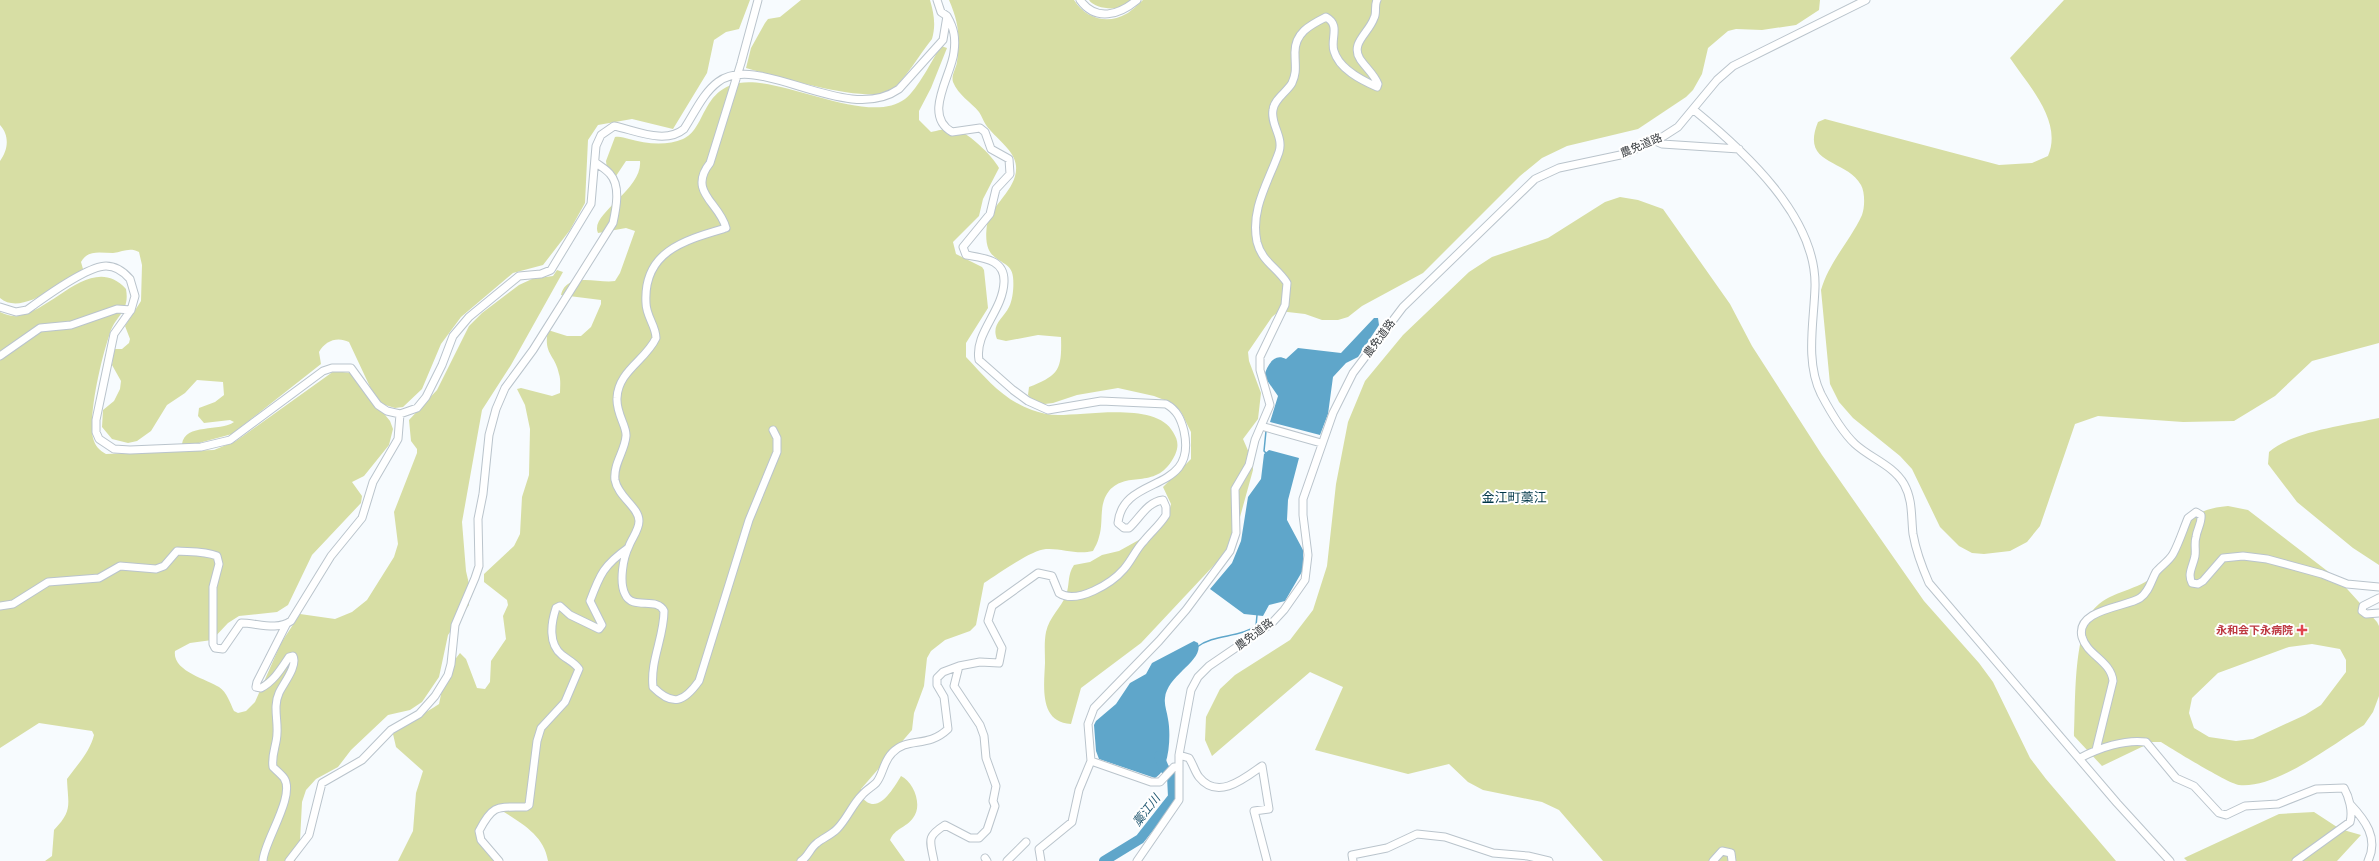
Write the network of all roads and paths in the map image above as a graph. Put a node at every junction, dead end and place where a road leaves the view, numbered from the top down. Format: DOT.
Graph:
graph roads {
  1 [pos="758,0"];
  2 [pos="937,0"];
  3 [pos="1080,0"];
  4 [pos="1087,0"];
  5 [pos="1137,0"];
  6 [pos="1377,0"];
  7 [pos="1866,0"];
  8 [pos="1091,10"];
  9 [pos="947,16"];
  10 [pos="736,74"];
  11 [pos="1694,110"];
  12 [pos="1653,140"];
  13 [pos="1739,149"];
  14 [pos="595,162"];
  15 [pos="0,307"];
  16 [pos="131,310"];
  17 [pos="0,356"];
  18 [pos="400,414"];
  19 [pos="1261,426"];
  20 [pos="773,430"];
  21 [pos="1322,443"];
  22 [pos="628,548"];
  23 [pos="2379,587"];
  24 [pos="2379,598"];
  25 [pos="0,606"];
  26 [pos="2379,613"];
  27 [pos="286,625"];
  28 [pos="959,666"];
  29 [pos="2096,750"];
  30 [pos="1179,755"];
  31 [pos="2080,758"];
  32 [pos="1092,761"];
  33 [pos="1172,770"];
  34 [pos="2350,804"];
  35 [pos="1026,842"];
  36 [pos="263,861"];
  37 [pos="289,861"];
  38 [pos="499,861"];
  39 [pos="801,861"];
  40 [pos="934,861"];
  41 [pos="1007,861"];
  42 [pos="1041,861"];
  43 [pos="1137,861"];
  44 [pos="1267,861"];
  45 [pos="1353,861"];
  46 [pos="1549,861"];
  47 [pos="1713,861"];
  48 [pos="1732,861"];
  49 [pos="2170,861"];
  50 [pos="2296,861"];
  51 [pos="2368,861"];
  1 -- 10 [label="street"];
  2 -- 9 [label="street"];
  3 -- 8 [label="street"];
  4 -- 8 [label="street"];
  5 -- 8 [label="street"];
  6 -- 19 [label="street"];
  7 -- 11 [label="street, 農免道路"];
  9 -- 10 [label="street"];
  9 -- 28 [label="street"];
  10 -- 14 [label="street"];
  10 -- 22 [label="street"];
  11 -- 12 [label="street, 農免道路"];
  11 -- 13 [label="street"];
  12 -- 13 [label="street"];
  12 -- 21 [label="street, 農免道路"];
  13 -- 31 [label="street"];
  14 -- 18 [label="street"];
  14 -- 37 [label="street"];
  15 -- 16 [label="street"];
  16 -- 17 [label="street"];
  16 -- 18 [label="street"];
  18 -- 27 [label="street"];
  19 -- 21 [label="street"];
  19 -- 32 [label="street"];
  20 -- 22 [label="street"];
  21 -- 30 [label="street, 農免道路"];
  22 -- 38 [label="street"];
  23 -- 29 [label="street"];
  24 -- 26 [label="street"];
  25 -- 27 [label="street"];
  27 -- 36 [label="street"];
  28 -- 39 [label="street"];
  28 -- 40 [label="street"];
  29 -- 31 [label="street"];
  29 -- 34 [label="street"];
  30 -- 33 [label="street, 農免道路"];
  30 -- 44 [label="street"];
  31 -- 49 [label="street"];
  32 -- 33 [label="street"];
  32 -- 42 [label="street"];
  33 -- 43 [label="street, 農免道路"];
  34 -- 50 [label="street"];
  34 -- 51 [label="street"];
  35 -- 41 [label="street"];
  45 -- 46 [label="street"];
  47 -- 48 [label="street"];
}
